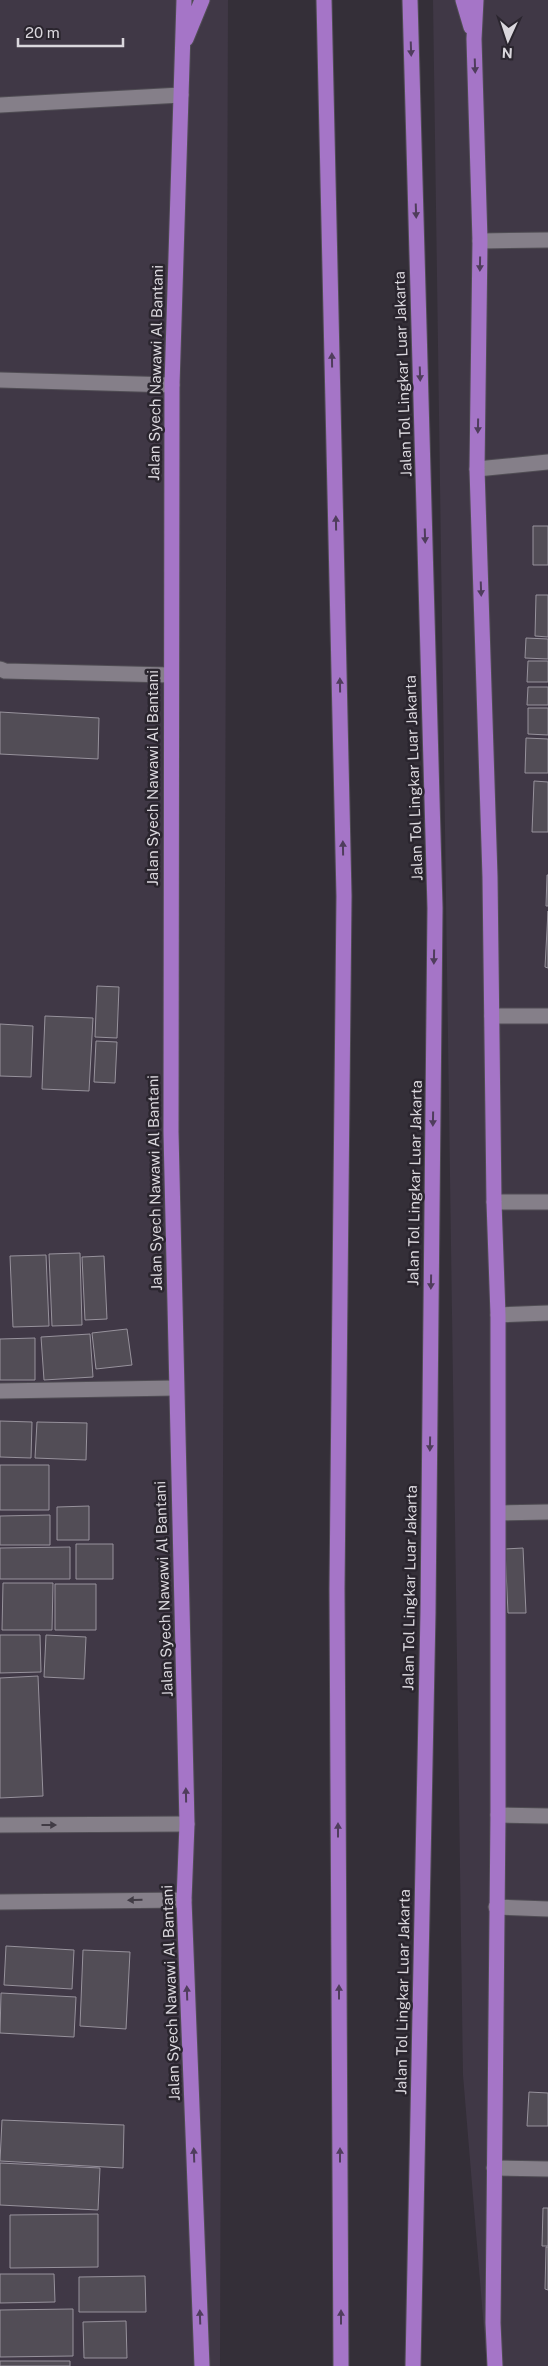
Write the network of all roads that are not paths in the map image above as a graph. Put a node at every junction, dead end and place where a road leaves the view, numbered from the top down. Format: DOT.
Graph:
graph roads {
  1 [pos="184,0"];
  2 [pos="202,0"];
  3 [pos="324,0"];
  4 [pos="410,0"];
  5 [pos="463,0"];
  6 [pos="476,0"];
  7 [pos="474,39"];
  8 [pos="183,47"];
  9 [pos="181,95"];
  10 [pos="0,105"];
  11 [pos="480,240"];
  12 [pos="548,240"];
  13 [pos="0,380"];
  14 [pos="172,385"];
  15 [pos="548,462"];
  16 [pos="477,469"];
  17 [pos="0,669"];
  18 [pos="170,675"];
  19 [pos="492,1016"];
  20 [pos="548,1016"];
  21 [pos="494,1202"];
  22 [pos="548,1202"];
  23 [pos="548,1313"];
  24 [pos="498,1315"];
  25 [pos="175,1388"];
  26 [pos="0,1392"];
  27 [pos="548,1512"];
  28 [pos="499,1513"];
  29 [pos="498,1815"];
  30 [pos="548,1816"];
  31 [pos="187,1824"];
  32 [pos="0,1825"];
  33 [pos="184,1900"];
  34 [pos="0,1902"];
  35 [pos="496,1907"];
  36 [pos="548,1909"];
  37 [pos="494,2168"];
  38 [pos="548,2170"];
  39 [pos="202,2366"];
  40 [pos="341,2366"];
  41 [pos="412,2366"];
  42 [pos="495,2366"];
  1 -- 8 [label="highway, Jalan Syech Nawawi Al Bantani"];
  2 -- 8 [label="highway"];
  40 -- 3 [label="highway, one-way"];
  4 -- 41 [label="highway, Jalan Tol Lingkar Luar Jakarta, one-way"];
  5 -- 7 [label="highway"];
  6 -- 7 [label="highway"];
  7 -- 11 [label="highway, one-way"];
  8 -- 9 [label="highway, Jalan Syech Nawawi Al Bantani"];
  9 -- 10 [label="lane"];
  9 -- 14 [label="highway, Jalan Syech Nawawi Al Bantani"];
  11 -- 12 [label="lane"];
  11 -- 16 [label="highway, one-way"];
  13 -- 14 [label="lane"];
  14 -- 18 [label="highway, Jalan Syech Nawawi Al Bantani"];
  15 -- 16 [label="lane"];
  16 -- 19 [label="highway, one-way"];
  17 -- 18 [label="lane"];
  18 -- 25 [label="highway, Jalan Syech Nawawi Al Bantani"];
  19 -- 20 [label="lane"];
  19 -- 21 [label="highway"];
  21 -- 22 [label="lane"];
  21 -- 24 [label="highway"];
  23 -- 24 [label="lane"];
  24 -- 28 [label="highway"];
  25 -- 26 [label="lane"];
  31 -- 25 [label="highway, Jalan Syech Nawawi Al Bantani, one-way"];
  27 -- 28 [label="lane"];
  28 -- 29 [label="highway"];
  29 -- 30 [label="lane"];
  29 -- 35 [label="highway"];
  32 -- 31 [label="lane, one-way"];
  31 -- 33 [label="highway, Jalan Syech Nawawi Al Bantani"];
  33 -- 34 [label="lane, one-way"];
  39 -- 33 [label="highway, Jalan Syech Nawawi Al Bantani, one-way"];
  35 -- 36 [label="lane"];
  35 -- 37 [label="highway"];
  37 -- 38 [label="lane"];
  37 -- 42 [label="highway"];
}
